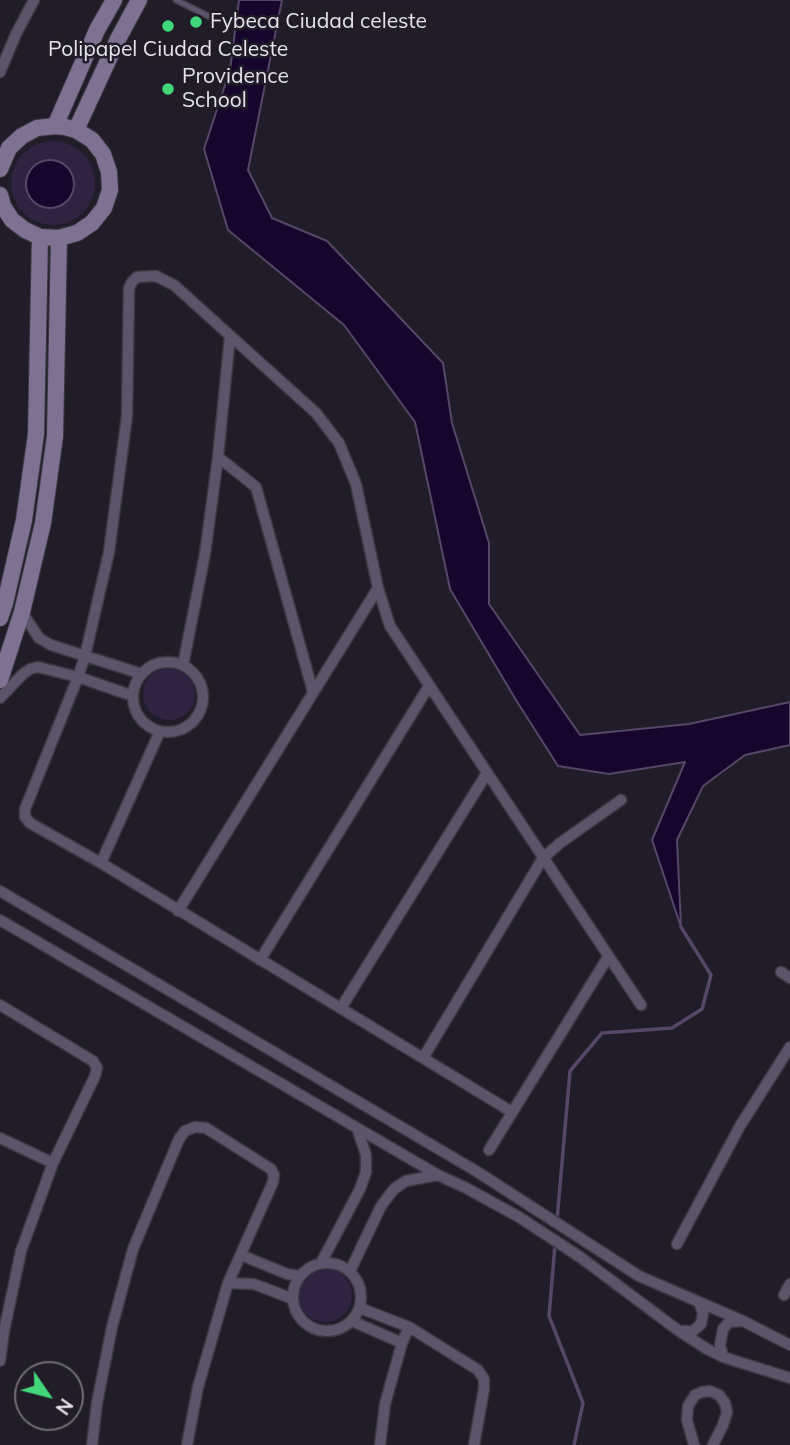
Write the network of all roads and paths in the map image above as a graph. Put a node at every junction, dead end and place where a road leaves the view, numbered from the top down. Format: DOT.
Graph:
graph roads {
  1 [pos="34,0"];
  2 [pos="114,0"];
  3 [pos="139,0"];
  4 [pos="176,0"];
  5 [pos="208,16"];
  6 [pos="0,72"];
  7 [pos="55,126"];
  8 [pos="76,130"];
  9 [pos="0,166"];
  10 [pos="0,195"];
  11 [pos="40,237"];
  12 [pos="59,238"];
  13 [pos="230,336"];
  14 [pos="218,457"];
  15 [pos="378,588"];
  16 [pos="22,612"];
  17 [pos="0,618"];
  18 [pos="85,656"];
  19 [pos="183,665"];
  20 [pos="142,674"];
  21 [pos="78,677"];
  22 [pos="0,680"];
  23 [pos="429,686"];
  24 [pos="313,692"];
  25 [pos="133,696"];
  26 [pos="0,698"];
  27 [pos="160,731"];
  28 [pos="487,773"];
  29 [pos="621,800"];
  30 [pos="543,858"];
  31 [pos="101,863"];
  32 [pos="0,891"];
  33 [pos="178,911"];
  34 [pos="0,920"];
  35 [pos="608,957"];
  36 [pos="260,960"];
  37 [pos="0,1005"];
  38 [pos="642,1005"];
  39 [pos="341,1008"];
  40 [pos="790,1047"];
  41 [pos="423,1058"];
  42 [pos="512,1112"];
  43 [pos="357,1128"];
  44 [pos="0,1138"];
  45 [pos="489,1150"];
  46 [pos="53,1163"];
  47 [pos="438,1175"];
  48 [pos="677,1244"];
  49 [pos="241,1255"];
  50 [pos="320,1263"];
  51 [pos="349,1271"];
  52 [pos="299,1276"];
  53 [pos="228,1283"];
  54 [pos="790,1284"];
  55 [pos="784,1295"];
  56 [pos="293,1298"];
  57 [pos="699,1301"];
  58 [pos="359,1308"];
  59 [pos="352,1321"];
  60 [pos="743,1321"];
  61 [pos="409,1327"];
  62 [pos="2,1331"];
  63 [pos="679,1331"];
  64 [pos="402,1343"];
  65 [pos="790,1345"];
  66 [pos="723,1357"];
  67 [pos="0,1361"];
  68 [pos="790,1378"];
  69 [pos="92,1445"];
  70 [pos="187,1445"];
  71 [pos="380,1445"];
  72 [pos="474,1445"];
  73 [pos="694,1445"];
  74 [pos="713,1445"];
  1 -- 6 [label="street"];
  2 -- 7 [label="street"];
  3 -- 8 [label="street"];
  4 -- 5 [label="lane"];
  7 -- 8 [label="street"];
  7 -- 9 [label="street"];
  8 -- 12 [label="street"];
  10 -- 11 [label="street"];
  11 -- 12 [label="street"];
  11 -- 17 [label="street"];
  12 -- 16 [label="street"];
  13 -- 14 [label="street"];
  13 -- 15 [label="street"];
  13 -- 18 [label="street"];
  14 -- 19 [label="street"];
  14 -- 24 [label="street"];
  15 -- 23 [label="street"];
  15 -- 24 [label="street"];
  16 -- 18 [label="street"];
  16 -- 22 [label="street"];
  18 -- 20 [label="street"];
  18 -- 21 [label="street"];
  19 -- 20 [label="street"];
  19 -- 27 [label="street"];
  20 -- 25 [label="street"];
  21 -- 25 [label="street"];
  21 -- 26 [label="street"];
  21 -- 31 [label="street"];
  23 -- 28 [label="street"];
  23 -- 36 [label="street"];
  24 -- 33 [label="street"];
  25 -- 27 [label="street"];
  27 -- 31 [label="street"];
  28 -- 30 [label="street"];
  28 -- 39 [label="street"];
  29 -- 30 [label="street"];
  30 -- 35 [label="street"];
  30 -- 41 [label="street"];
  31 -- 33 [label="street"];
  32 -- 57 [label="street"];
  33 -- 36 [label="street"];
  34 -- 43 [label="street"];
  35 -- 38 [label="street"];
  35 -- 42 [label="street"];
  36 -- 39 [label="street"];
  37 -- 46 [label="street"];
  39 -- 41 [label="street"];
  40 -- 48 [label="street"];
  41 -- 42 [label="street"];
  42 -- 45 [label="street"];
  43 -- 47 [label="street"];
  43 -- 50 [label="street"];
  44 -- 46 [label="street"];
  46 -- 62 [label="street"];
  47 -- 51 [label="street"];
  47 -- 63 [label="street"];
  49 -- 52 [label="street"];
  49 -- 53 [label="street"];
  49 -- 69 [label="street"];
  50 -- 51 [label="street"];
  50 -- 52 [label="street"];
  51 -- 58 [label="street"];
  52 -- 56 [label="street"];
  53 -- 56 [label="street"];
  53 -- 70 [label="street"];
  54 -- 55 [label="street"];
  56 -- 59 [label="street"];
  57 -- 60 [label="street"];
  57 -- 63 [label="street"];
  58 -- 59 [label="street"];
  58 -- 61 [label="street"];
  59 -- 64 [label="street"];
  60 -- 65 [label="street"];
  60 -- 66 [label="street"];
  61 -- 64 [label="street"];
  61 -- 72 [label="street"];
  62 -- 67 [label="street"];
  63 -- 66 [label="street"];
  64 -- 71 [label="street"];
  66 -- 68 [label="street"];
  73 -- 74 [label="street"];
}
